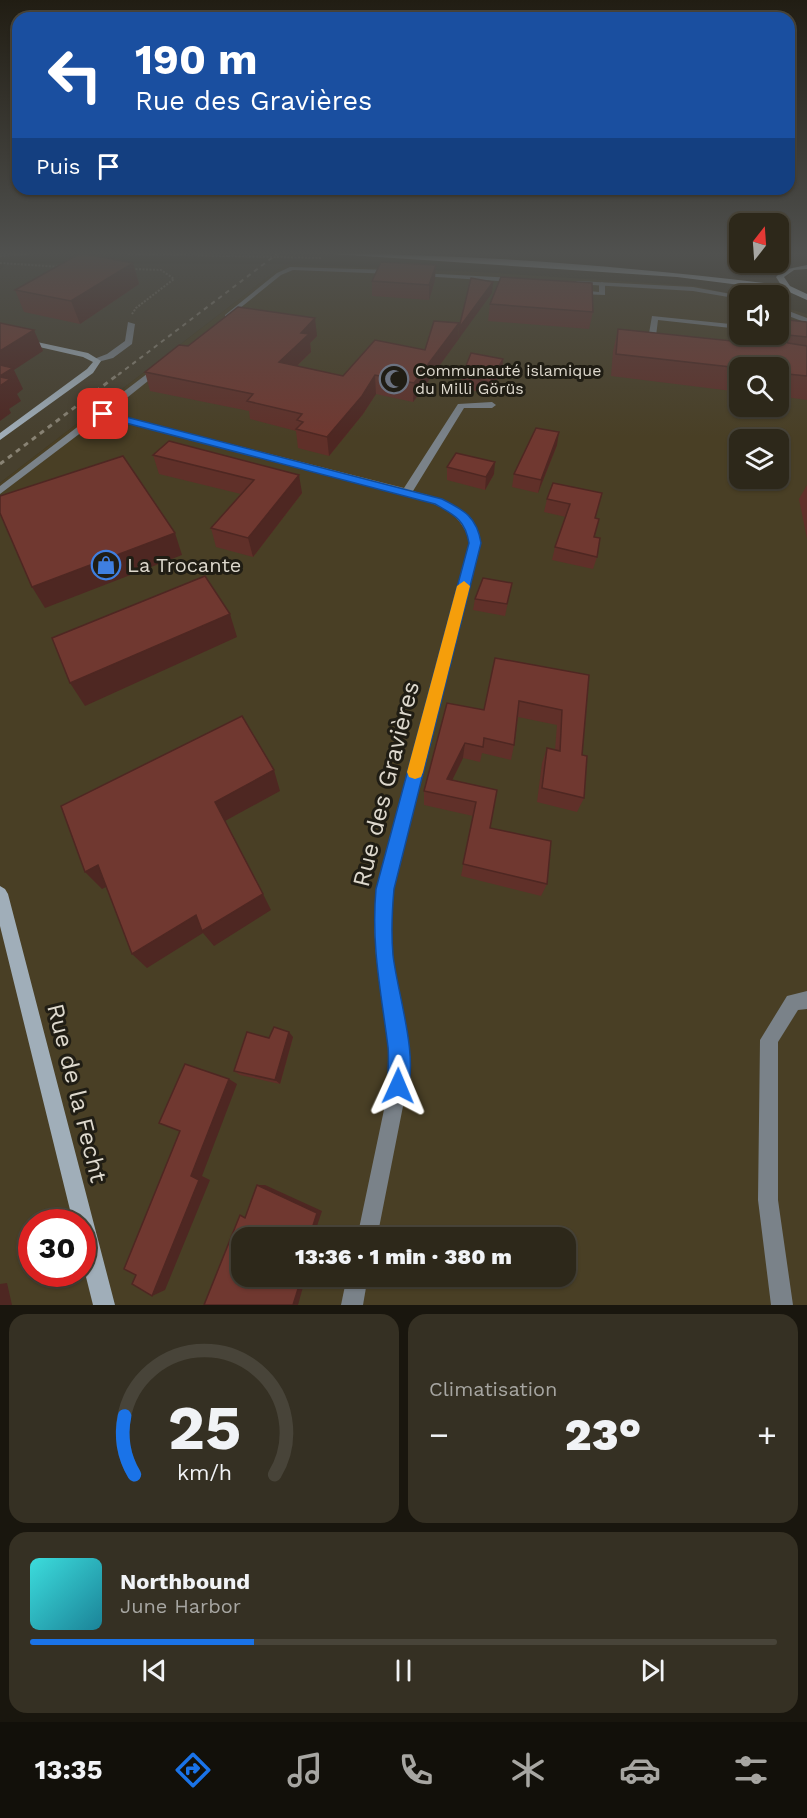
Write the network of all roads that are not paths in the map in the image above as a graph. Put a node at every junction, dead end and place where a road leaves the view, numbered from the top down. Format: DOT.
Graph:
graph roads {
  1 [pos="228,315"];
  2 [pos="792,315"];
  3 [pos="807,321"];
  4 [pos="131,324"];
  5 [pos="216,325"];
  6 [pos="729,326"];
  7 [pos="0,336"];
  8 [pos="663,347"];
  9 [pos="97,361"];
  10 [pos="170,361"];
  11 [pos="492,405"];
  12 [pos="103,414"];
  13 [pos="0,437"];
  14 [pos="0,491"];
  15 [pos="406,492"];
  16 [pos="0,894"];
  17 [pos="807,1000"];
  18 [pos="369,1227"];
  19 [pos="355,1287"];
  20 [pos="104,1305"];
  21 [pos="351,1305"];
  22 [pos="782,1305"];
  1 -- 5 [label="street"];
  2 -- 3 [label="street"];
  4 -- 9 [label="street"];
  6 -- 8 [label="street"];
  7 -- 9 [label="street"];
  9 -- 13 [label="street"];
  10 -- 12 [label="street"];
  11 -- 15 [label="street"];
  12 -- 14 [label="street"];
  12 -- 15 [label="street, Rue des Gravières"];
  15 -- 18 [label="street, Rue des Gravières"];
  16 -- 20 [label="street, Rue de la Fecht"];
  17 -- 22 [label="street"];
  19 -- 21 [label="street"];
}
